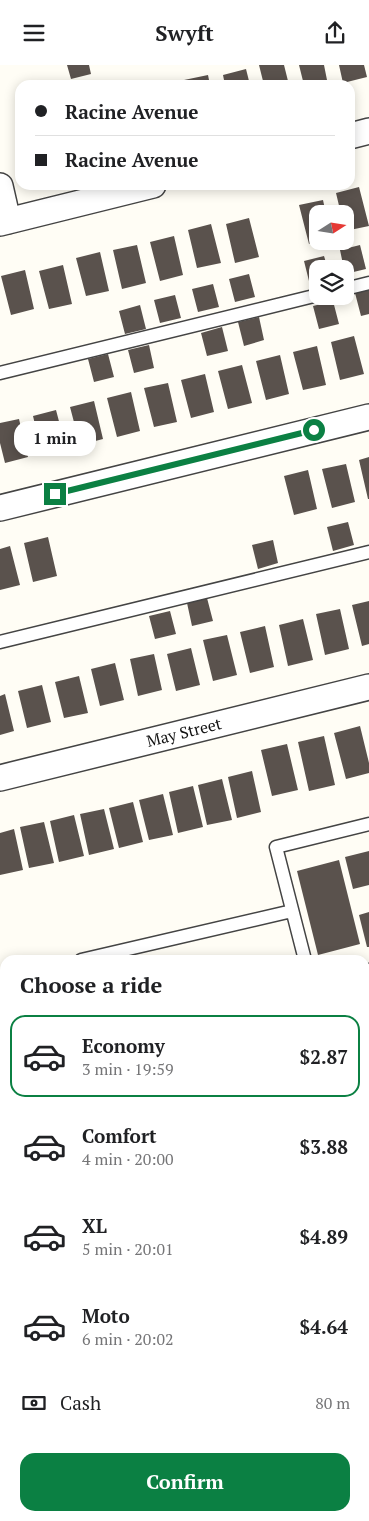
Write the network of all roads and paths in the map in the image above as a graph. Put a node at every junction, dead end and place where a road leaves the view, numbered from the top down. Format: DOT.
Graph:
graph roads {
  1 [pos="369,131"];
  2 [pos="355,135"];
  3 [pos="0,185"];
  4 [pos="133,190"];
  5 [pos="4,222"];
  6 [pos="369,283"];
  7 [pos="354,287"];
  8 [pos="309,297"];
  9 [pos="0,373"];
  10 [pos="369,417"];
  11 [pos="0,508"];
  12 [pos="369,552"];
  13 [pos="0,642"];
  14 [pos="369,687"];
  15 [pos="0,777"];
  16 [pos="369,824"];
  17 [pos="292,911"];
  18 [pos="103,955"];
  19 [pos="304,955"];
  1 -- 2 [label="street"];
  3 -- 5 [label="street"];
  4 -- 5 [label="street"];
  6 -- 7 [label="lane"];
  8 -- 9 [label="lane"];
  10 -- 11 [label="street"];
  12 -- 13 [label="lane"];
  14 -- 15 [label="street, May Street"];
  16 -- 17 [label="lane"];
  17 -- 18 [label="lane"];
  17 -- 19 [label="lane"];
}
